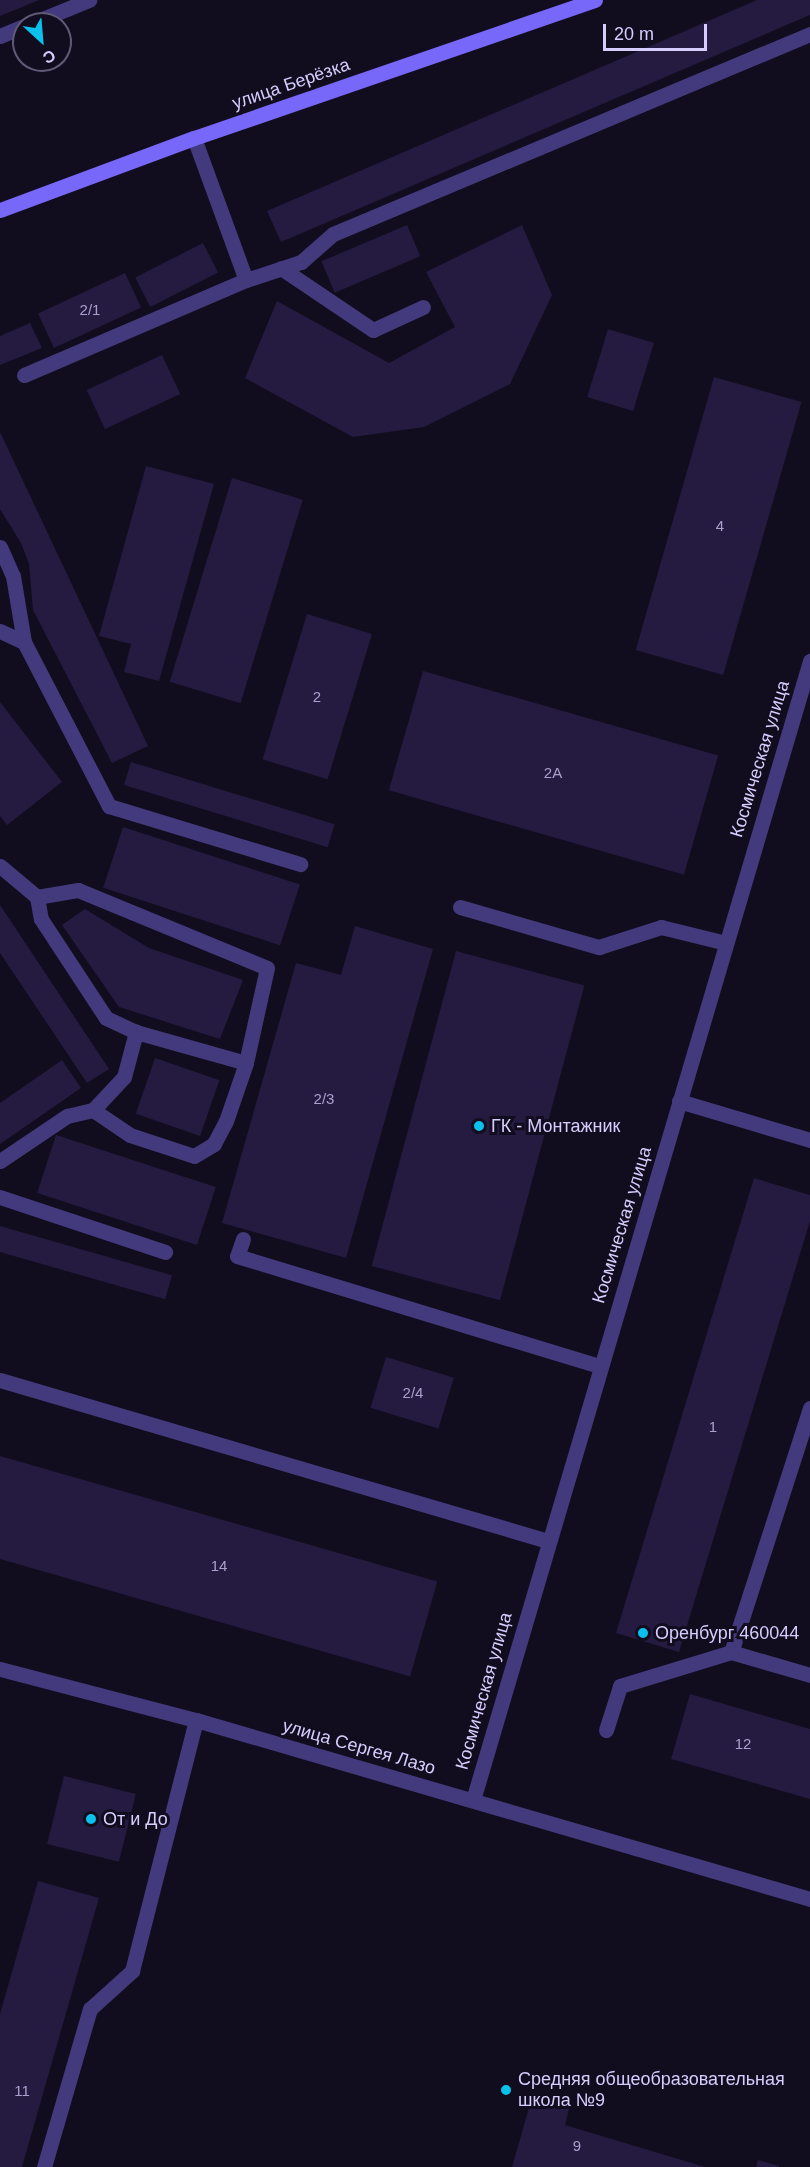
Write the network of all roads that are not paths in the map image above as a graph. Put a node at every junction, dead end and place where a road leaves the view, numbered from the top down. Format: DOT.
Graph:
graph roads {
  1 [pos="89,0"];
  2 [pos="595,0"];
  3 [pos="60,12"];
  4 [pos="810,34"];
  5 [pos="194,138"];
  6 [pos="0,210"];
  7 [pos="281,268"];
  8 [pos="246,280"];
  9 [pos="423,307"];
  10 [pos="24,375"];
  11 [pos="0,547"];
  12 [pos="0,631"];
  13 [pos="24,642"];
  14 [pos="810,661"];
  15 [pos="300,864"];
  16 [pos="0,866"];
  17 [pos="37,897"];
  18 [pos="460,908"];
  19 [pos="726,943"];
  20 [pos="136,1032"];
  21 [pos="246,1063"];
  22 [pos="679,1101"];
  23 [pos="93,1110"];
  24 [pos="810,1140"];
  25 [pos="0,1161"];
  26 [pos="0,1197"];
  27 [pos="243,1239"];
  28 [pos="165,1252"];
  29 [pos="600,1366"];
  30 [pos="0,1380"];
  31 [pos="810,1408"];
  32 [pos="548,1541"];
  33 [pos="731,1652"];
  34 [pos="0,1669"];
  35 [pos="810,1675"];
  36 [pos="196,1720"];
  37 [pos="606,1730"];
  38 [pos="472,1800"];
  39 [pos="810,1899"];
  40 [pos="44,2167"];
  1 -- 3 [label="street"];
  2 -- 5 [label="main road, улица Берёзка"];
  4 -- 7 [label="street"];
  5 -- 6 [label="main road, улица Берёзка"];
  5 -- 8 [label="street"];
  7 -- 8 [label="street"];
  7 -- 9 [label="street"];
  8 -- 10 [label="street"];
  11 -- 13 [label="street"];
  12 -- 13 [label="street"];
  13 -- 15 [label="street"];
  14 -- 19 [label="street, Космическая улица"];
  16 -- 17 [label="street"];
  17 -- 20 [label="street"];
  17 -- 21 [label="street"];
  18 -- 19 [label="street"];
  19 -- 22 [label="street, Космическая улица"];
  20 -- 21 [label="street"];
  20 -- 23 [label="street"];
  21 -- 23 [label="street"];
  22 -- 24 [label="street"];
  22 -- 29 [label="street, Космическая улица"];
  23 -- 25 [label="street"];
  26 -- 28 [label="street"];
  27 -- 29 [label="street"];
  29 -- 32 [label="street, Космическая улица"];
  30 -- 32 [label="street"];
  31 -- 33 [label="street"];
  32 -- 38 [label="street, Космическая улица"];
  33 -- 35 [label="street"];
  33 -- 37 [label="street"];
  34 -- 36 [label="street, улица Сергея Лазо"];
  36 -- 38 [label="street, улица Сергея Лазо"];
  36 -- 40 [label="street"];
  38 -- 39 [label="street, улица Сергея Лазо"];
}
